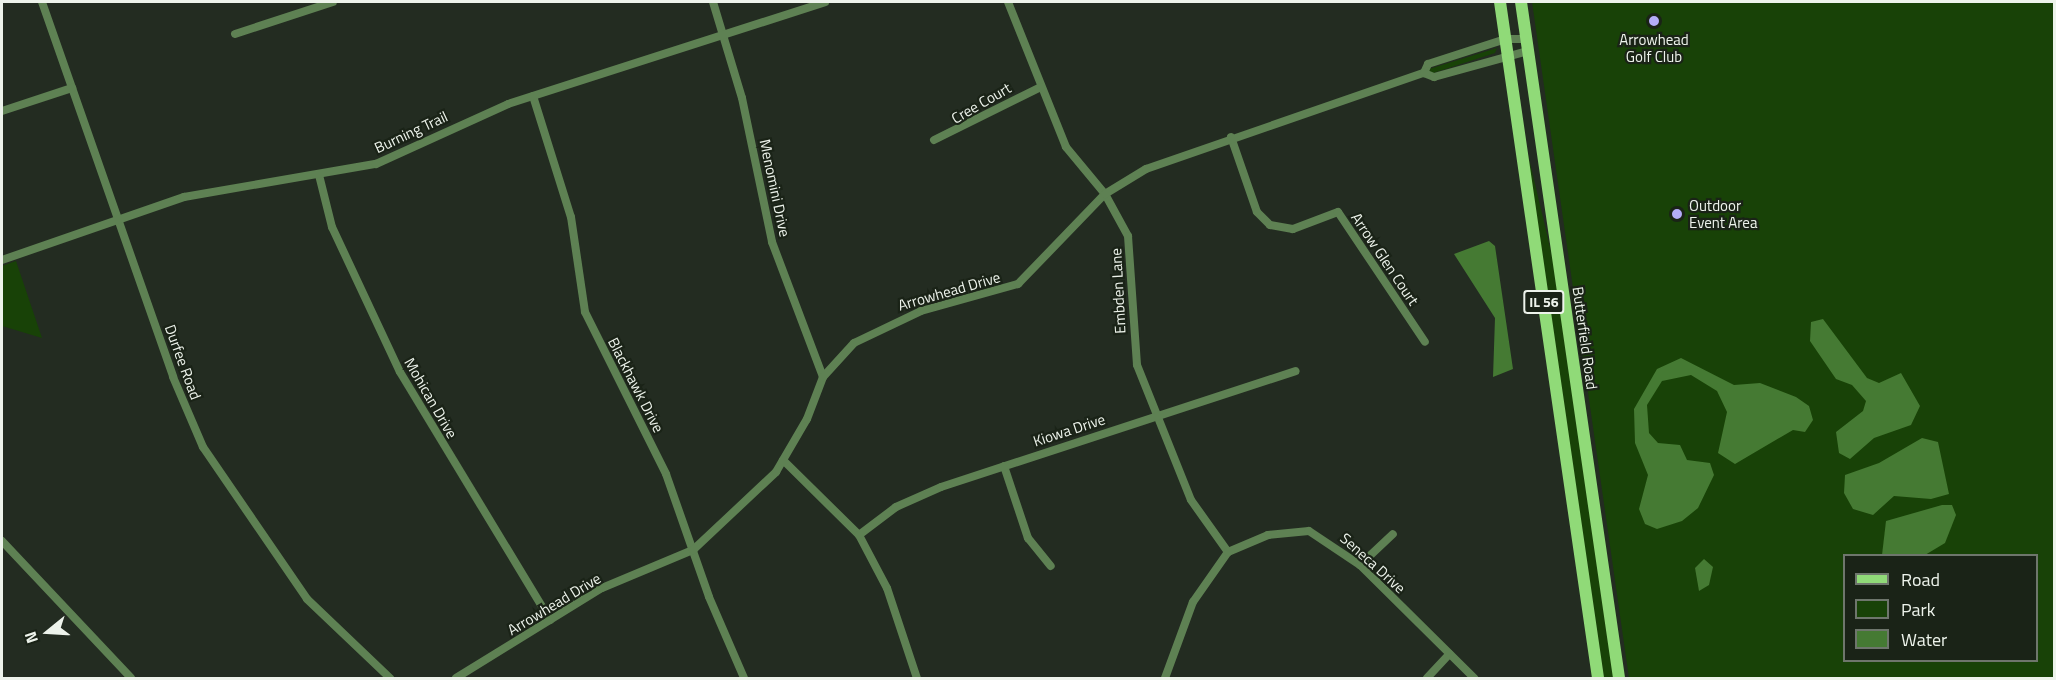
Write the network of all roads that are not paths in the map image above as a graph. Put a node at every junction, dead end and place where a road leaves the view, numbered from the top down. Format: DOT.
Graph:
graph roads {
  1 [pos="42,2"];
  2 [pos="328,2"];
  3 [pos="713,2"];
  4 [pos="825,2"];
  5 [pos="1008,2"];
  6 [pos="1500,2"];
  7 [pos="1521,2"];
  8 [pos="235,34"];
  9 [pos="723,34"];
  10 [pos="1506,39"];
  11 [pos="1527,45"];
  12 [pos="1508,56"];
  13 [pos="1424,73"];
  14 [pos="1041,87"];
  15 [pos="72,88"];
  16 [pos="533,96"];
  17 [pos="2,111"];
  18 [pos="1231,137"];
  19 [pos="934,140"];
  20 [pos="319,175"];
  21 [pos="1105,194"];
  22 [pos="117,218"];
  23 [pos="2,260"];
  24 [pos="1425,342"];
  25 [pos="1296,371"];
  26 [pos="823,376"];
  27 [pos="1155,415"];
  28 [pos="783,460"];
  29 [pos="1004,466"];
  30 [pos="1393,534"];
  31 [pos="859,535"];
  32 [pos="2,541"];
  33 [pos="693,550"];
  34 [pos="1228,552"];
  35 [pos="1359,565"];
  36 [pos="1051,566"];
  37 [pos="550,620"];
  38 [pos="1449,654"];
  39 [pos="131,678"];
  40 [pos="390,678"];
  41 [pos="456,678"];
  42 [pos="744,678"];
  43 [pos="917,678"];
  44 [pos="1165,678"];
  45 [pos="1427,678"];
  46 [pos="1474,678"];
  47 [pos="1598,678"];
  48 [pos="1619,678"];
  1 -- 15 [label="street, Durfee Road"];
  2 -- 8 [label="street"];
  3 -- 9 [label="street, Menomini Drive"];
  4 -- 9 [label="street, Burning Trail"];
  5 -- 14 [label="street, Embden Lane"];
  6 -- 10 [label="main road, IL 56"];
  7 -- 11 [label="main road, Butterfield Road / IL 56"];
  9 -- 16 [label="street, Burning Trail"];
  9 -- 26 [label="street, Menomini Drive"];
  10 -- 11 [label="street, Arrowhead Drive"];
  10 -- 12 [label="main road, IL 56"];
  10 -- 13 [label="street, Arrowhead Drive"];
  11 -- 12 [label="street, Arrowhead Drive"];
  11 -- 48 [label="main road, Butterfield Road / IL 56"];
  12 -- 13 [label="street, Arrowhead Drive"];
  12 -- 47 [label="main road, IL 56"];
  13 -- 18 [label="street, Arrowhead Drive"];
  14 -- 19 [label="street, Cree Court"];
  14 -- 21 [label="street, Embden Lane"];
  15 -- 17 [label="street"];
  15 -- 22 [label="street, Durfee Road"];
  16 -- 20 [label="street, Burning Trail"];
  16 -- 33 [label="street, Blackhawk Drive"];
  18 -- 21 [label="street, Arrowhead Drive"];
  18 -- 24 [label="street, Arrow Glen Court"];
  20 -- 22 [label="street, Burning Trail"];
  20 -- 37 [label="street, Mohican Drive"];
  21 -- 26 [label="street, Arrowhead Drive"];
  21 -- 27 [label="street, Embden Lane"];
  22 -- 23 [label="street, Burning Trail"];
  22 -- 40 [label="street, Durfee Road"];
  25 -- 27 [label="street, Kiowa Drive"];
  26 -- 28 [label="street, Arrowhead Drive"];
  27 -- 29 [label="street, Kiowa Drive"];
  27 -- 34 [label="street, Embden Lane"];
  28 -- 31 [label="street"];
  28 -- 33 [label="street, Arrowhead Drive"];
  29 -- 31 [label="street, Kiowa Drive"];
  29 -- 36 [label="street"];
  30 -- 35 [label="street"];
  31 -- 43 [label="street"];
  32 -- 39 [label="street"];
  33 -- 37 [label="street, Arrowhead Drive"];
  33 -- 42 [label="street, Blackhawk Drive"];
  34 -- 35 [label="street, Seneca Drive"];
  34 -- 44 [label="street"];
  35 -- 38 [label="street, Seneca Drive"];
  37 -- 41 [label="street, Arrowhead Drive"];
  38 -- 45 [label="street"];
  38 -- 46 [label="street, Seneca Drive"];
}
